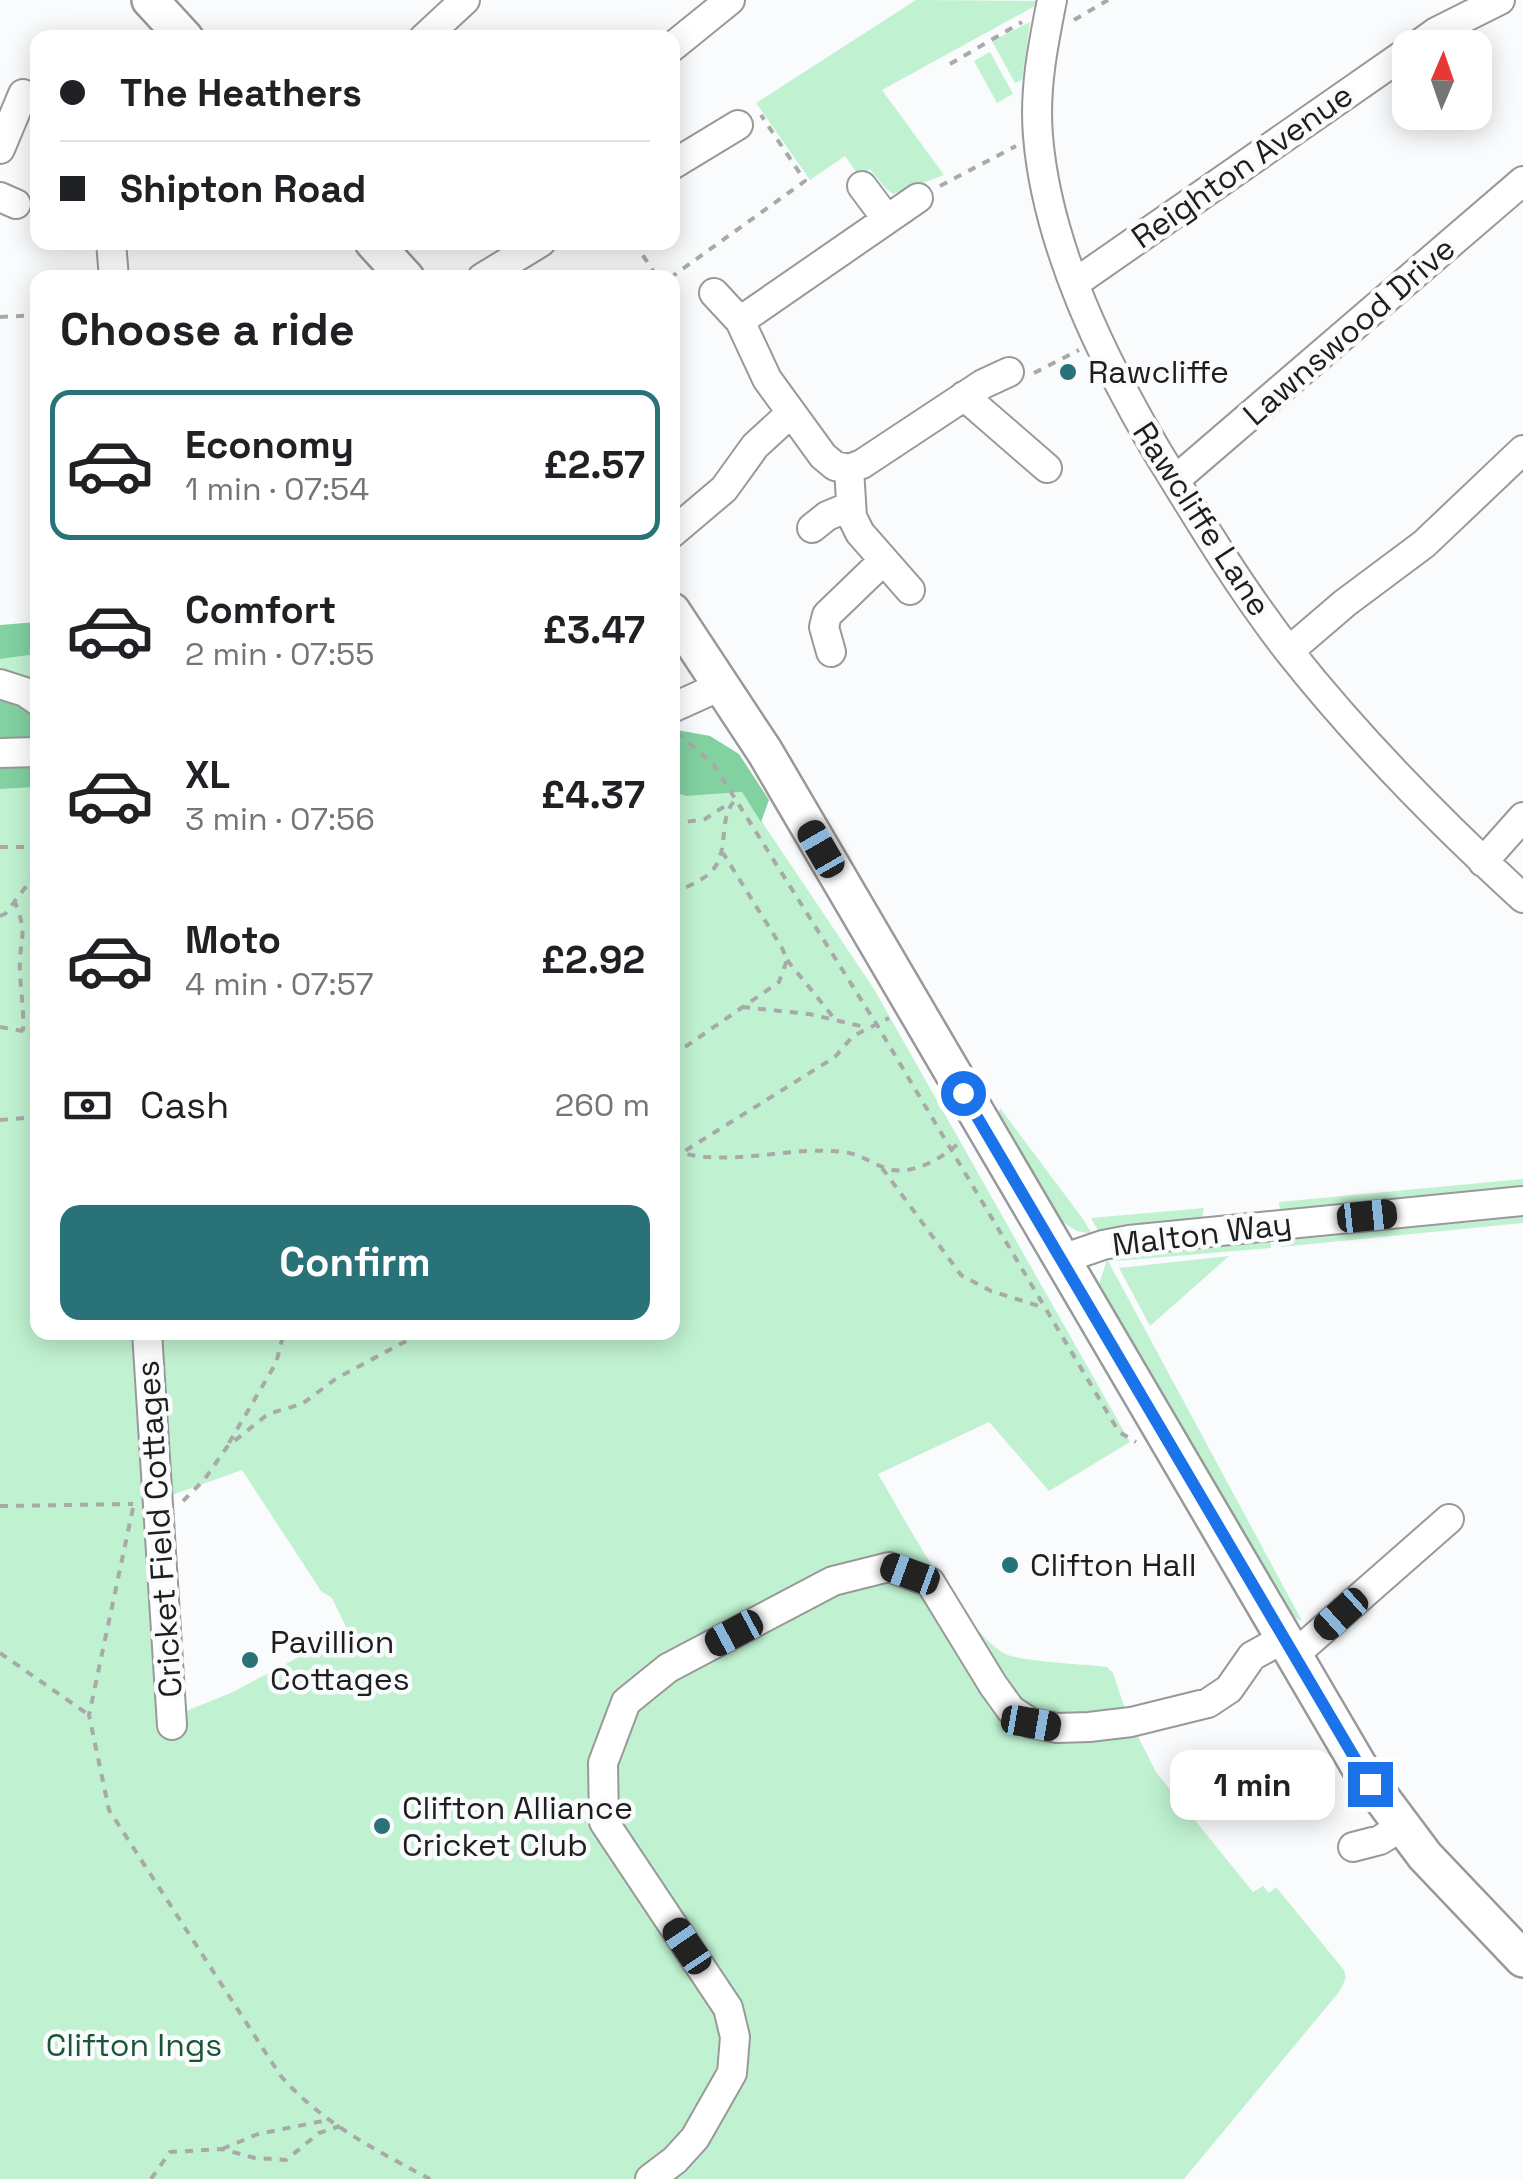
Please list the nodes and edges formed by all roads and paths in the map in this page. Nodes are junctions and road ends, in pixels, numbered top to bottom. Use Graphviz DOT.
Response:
graph roads {
  1 [pos="150,0"];
  2 [pos="465,0"];
  3 [pos="730,0"];
  4 [pos="1108,0"];
  5 [pos="1500,0"];
  6 [pos="1052,2"];
  7 [pos="177,30"];
  8 [pos="433,30"];
  9 [pos="1440,30"];
  10 [pos="1044,38"];
  11 [pos="680,41"];
  12 [pos="1392,63"];
  13 [pos="950,64"];
  14 [pos="24,94"];
  15 [pos="738,126"];
  16 [pos="1038,135"];
  17 [pos="0,149"];
  18 [pos="680,159"];
  19 [pos="1523,181"];
  20 [pos="862,186"];
  21 [pos="918,198"];
  22 [pos="886,218"];
  23 [pos="381,250"];
  24 [pos="528,250"];
  25 [pos="399,270"];
  26 [pos="495,270"];
  27 [pos="680,271"];
  28 [pos="1075,284"];
  29 [pos="714,292"];
  30 [pos="30,315"];
  31 [pos="0,317"];
  32 [pos="740,321"];
  33 [pos="1098,342"];
  34 [pos="1009,372"];
  35 [pos="964,396"];
  36 [pos="791,413"];
  37 [pos="1523,450"];
  38 [pos="1030,462"];
  39 [pos="849,469"];
  40 [pos="1175,480"];
  41 [pos="851,506"];
  42 [pos="680,526"];
  43 [pos="812,528"];
  44 [pos="883,560"];
  45 [pos="910,590"];
  46 [pos="680,623"];
  47 [pos="1288,650"];
  48 [pos="831,652"];
  49 [pos="0,684"];
  50 [pos="723,685"];
  51 [pos="30,695"];
  52 [pos="680,716"];
  53 [pos="680,726"];
  54 [pos="30,752"];
  55 [pos="0,753"];
  56 [pos="735,800"];
  57 [pos="1523,817"];
  58 [pos="680,823"];
  59 [pos="0,847"];
  60 [pos="30,847"];
  61 [pos="723,853"];
  62 [pos="1484,862"];
  63 [pos="30,881"];
  64 [pos="680,890"];
  65 [pos="1523,898"];
  66 [pos="14,900"];
  67 [pos="0,916"];
  68 [pos="787,960"];
  69 [pos="912,1005"];
  70 [pos="742,1007"];
  71 [pos="834,1018"];
  72 [pos="878,1025"];
  73 [pos="0,1027"];
  74 [pos="866,1028"];
  75 [pos="23,1031"];
  76 [pos="30,1035"];
  77 [pos="680,1050"];
  78 [pos="30,1118"];
  79 [pos="0,1120"];
  80 [pos="980,1122"];
  81 [pos="952,1150"];
  82 [pos="680,1153"];
  83 [pos="684,1154"];
  84 [pos="680,1156"];
  85 [pos="882,1168"];
  86 [pos="1523,1200"];
  87 [pos="1062,1259"];
  88 [pos="1045,1308"];
  89 [pos="147,1340"];
  90 [pos="282,1340"];
  91 [pos="409,1340"];
  92 [pos="227,1447"];
  93 [pos="1174,1453"];
  94 [pos="0,1506"];
  95 [pos="145,1507"];
  96 [pos="1449,1519"];
  97 [pos="1288,1648"];
  98 [pos="0,1652"];
  99 [pos="89,1716"];
  100 [pos="172,1725"];
  101 [pos="1402,1826"];
  102 [pos="1353,1847"];
  103 [pos="1523,1959"];
  104 [pos="330,2120"];
  105 [pos="340,2126"];
  106 [pos="222,2149"];
  107 [pos="151,2179"];
  108 [pos="430,2179"];
  109 [pos="650,2179"];
  1 -- 7 [label="main road"];
  2 -- 8 [label="street"];
  3 -- 11 [label="street"];
  4 -- 10 [label="path"];
  5 -- 9 [label="street, Reighton Avenue"];
  6 -- 10 [label="street, Rawcliffe Lane"];
  6 -- 13 [label="path"];
  10 -- 16 [label="street, Rawcliffe Lane"];
  12 -- 28 [label="street, Reighton Avenue"];
  14 -- 17 [label="street"];
  15 -- 18 [label="street"];
  15 -- 27 [label="path"];
  16 -- 21 [label="path"];
  16 -- 28 [label="street, Rawcliffe Lane"];
  19 -- 40 [label="street, Lawnswood Drive"];
  20 -- 22 [label="street"];
  21 -- 22 [label="street"];
  22 -- 32 [label="street"];
  23 -- 25 [label="main road"];
  24 -- 26 [label="street"];
  28 -- 33 [label="street, Rawcliffe Lane"];
  29 -- 32 [label="street"];
  30 -- 31 [label="path"];
  32 -- 36 [label="street"];
  33 -- 34 [label="path"];
  33 -- 40 [label="street, Rawcliffe Lane"];
  34 -- 35 [label="street"];
  35 -- 38 [label="street"];
  35 -- 39 [label="street"];
  36 -- 39 [label="street"];
  36 -- 42 [label="street"];
  37 -- 47 [label="street"];
  39 -- 41 [label="street"];
  40 -- 47 [label="street, Rawcliffe Lane"];
  41 -- 43 [label="street"];
  41 -- 44 [label="street"];
  44 -- 45 [label="street"];
  44 -- 48 [label="street"];
  46 -- 50 [label="main road"];
  47 -- 62 [label="street, Rawcliffe Lane"];
  49 -- 51 [label="street"];
  50 -- 52 [label="street"];
  50 -- 69 [label="main road"];
  53 -- 56 [label="path"];
  54 -- 55 [label="street"];
  56 -- 58 [label="path"];
  56 -- 61 [label="path"];
  56 -- 72 [label="path"];
  57 -- 62 [label="street"];
  59 -- 60 [label="path"];
  61 -- 64 [label="path"];
  61 -- 68 [label="path"];
  62 -- 65 [label="street, Rawcliffe Lane"];
  63 -- 66 [label="path"];
  66 -- 67 [label="path"];
  66 -- 75 [label="path"];
  68 -- 70 [label="path"];
  68 -- 71 [label="path"];
  69 -- 72 [label="path"];
  69 -- 80 [label="main road"];
  70 -- 71 [label="path"];
  70 -- 77 [label="path"];
  71 -- 74 [label="path"];
  72 -- 74 [label="path"];
  72 -- 81 [label="path"];
  73 -- 75 [label="path"];
  74 -- 83 [label="path"];
  75 -- 76 [label="path"];
  78 -- 79 [label="path"];
  80 -- 81 [label="path"];
  80 -- 87 [label="main road"];
  81 -- 85 [label="path"];
  81 -- 88 [label="path"];
  82 -- 83 [label="path"];
  83 -- 84 [label="path"];
  83 -- 85 [label="path"];
  85 -- 88 [label="path"];
  86 -- 87 [label="street, Malton Way"];
  87 -- 93 [label="main road"];
  88 -- 93 [label="path"];
  89 -- 95 [label="street, Cricket Field Cottages"];
  90 -- 92 [label="path"];
  91 -- 92 [label="path"];
  92 -- 95 [label="path"];
  93 -- 97 [label="main road"];
  94 -- 95 [label="path"];
  95 -- 99 [label="path"];
  95 -- 100 [label="street, Cricket Field Cottages"];
  96 -- 97 [label="street"];
  97 -- 101 [label="main road"];
  97 -- 109 [label="street"];
  98 -- 99 [label="path"];
  99 -- 104 [label="path"];
  101 -- 102 [label="street"];
  101 -- 103 [label="main road"];
  104 -- 105 [label="path"];
  104 -- 106 [label="path"];
  105 -- 106 [label="path"];
  105 -- 108 [label="path"];
  106 -- 107 [label="path"];
}
